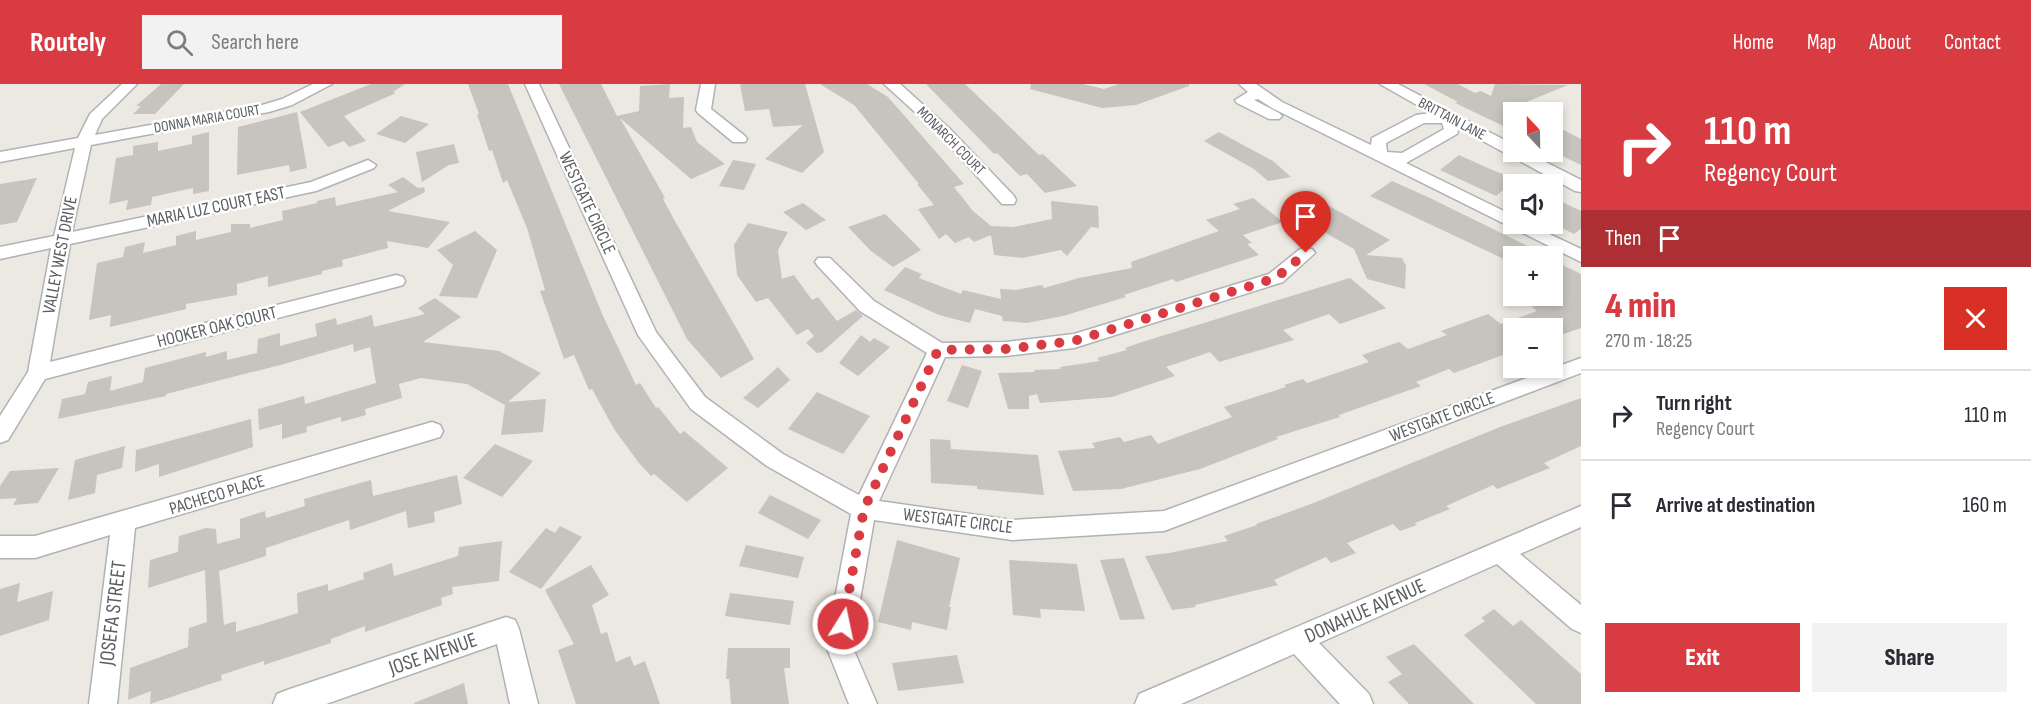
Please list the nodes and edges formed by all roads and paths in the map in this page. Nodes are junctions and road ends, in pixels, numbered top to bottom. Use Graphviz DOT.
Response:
graph roads {
  1 [pos="130,84"];
  2 [pos="326,84"];
  3 [pos="532,84"];
  4 [pos="708,84"];
  5 [pos="891,84"];
  6 [pos="1387,84"];
  7 [pos="1253,88"];
  8 [pos="1449,118"];
  9 [pos="740,140"];
  10 [pos="84,142"];
  11 [pos="0,157"];
  12 [pos="1380,157"];
  13 [pos="368,165"];
  14 [pos="1581,187"];
  15 [pos="1008,200"];
  16 [pos="1503,218"];
  17 [pos="1536,234"];
  18 [pos="62,239"];
  19 [pos="0,253"];
  20 [pos="1306,253"];
  21 [pos="1581,256"];
  22 [pos="824,262"];
  23 [pos="396,281"];
  24 [pos="938,350"];
  25 [pos="1581,365"];
  26 [pos="38,373"];
  27 [pos="432,430"];
  28 [pos="0,434"];
  29 [pos="864,509"];
  30 [pos="1581,516"];
  31 [pos="124,522"];
  32 [pos="0,547"];
  33 [pos="1500,551"];
  34 [pos="1581,621"];
  35 [pos="1299,640"];
  36 [pos="102,704"];
  37 [pos="287,704"];
  38 [pos="524,704"];
  39 [pos="863,704"];
  40 [pos="1149,704"];
  41 [pos="1359,704"];
  1 -- 10 [label="street, VALLEY WEST DRIVE"];
  2 -- 10 [label="street, DONNA MARIA COURT"];
  3 -- 29 [label="street, WESTGATE CIRCLE"];
  4 -- 9 [label="street"];
  5 -- 15 [label="street, MONARCH COURT"];
  6 -- 8 [label="street, BRITTAIN LANE"];
  7 -- 12 [label="street"];
  8 -- 12 [label="street"];
  8 -- 12 [label="street"];
  8 -- 14 [label="street, BRITTAIN LANE"];
  10 -- 11 [label="street, DONNA MARIA COURT"];
  10 -- 18 [label="street, VALLEY WEST DRIVE"];
  12 -- 16 [label="street"];
  13 -- 18 [label="street, MARIA LUZ COURT EAST"];
  17 -- 21 [label="street"];
  18 -- 19 [label="street, MARIA LUZ COURT EAST"];
  18 -- 26 [label="street, VALLEY WEST DRIVE"];
  20 -- 24 [label="street"];
  22 -- 24 [label="street"];
  23 -- 26 [label="street, HOOKER OAK COURT"];
  24 -- 29 [label="street"];
  25 -- 29 [label="street, WESTGATE CIRCLE"];
  26 -- 28 [label="street, VALLEY WEST DRIVE"];
  27 -- 31 [label="street, PACHECO PLACE"];
  29 -- 39 [label="street"];
  30 -- 33 [label="street, DONAHUE AVENUE"];
  31 -- 32 [label="street, PACHECO PLACE"];
  31 -- 36 [label="street, JOSEFA STREET"];
  33 -- 34 [label="street"];
  33 -- 35 [label="street, DONAHUE AVENUE"];
  35 -- 40 [label="street, DONAHUE AVENUE"];
  35 -- 41 [label="street"];
  37 -- 38 [label="street, JOSE AVENUE"];
}
